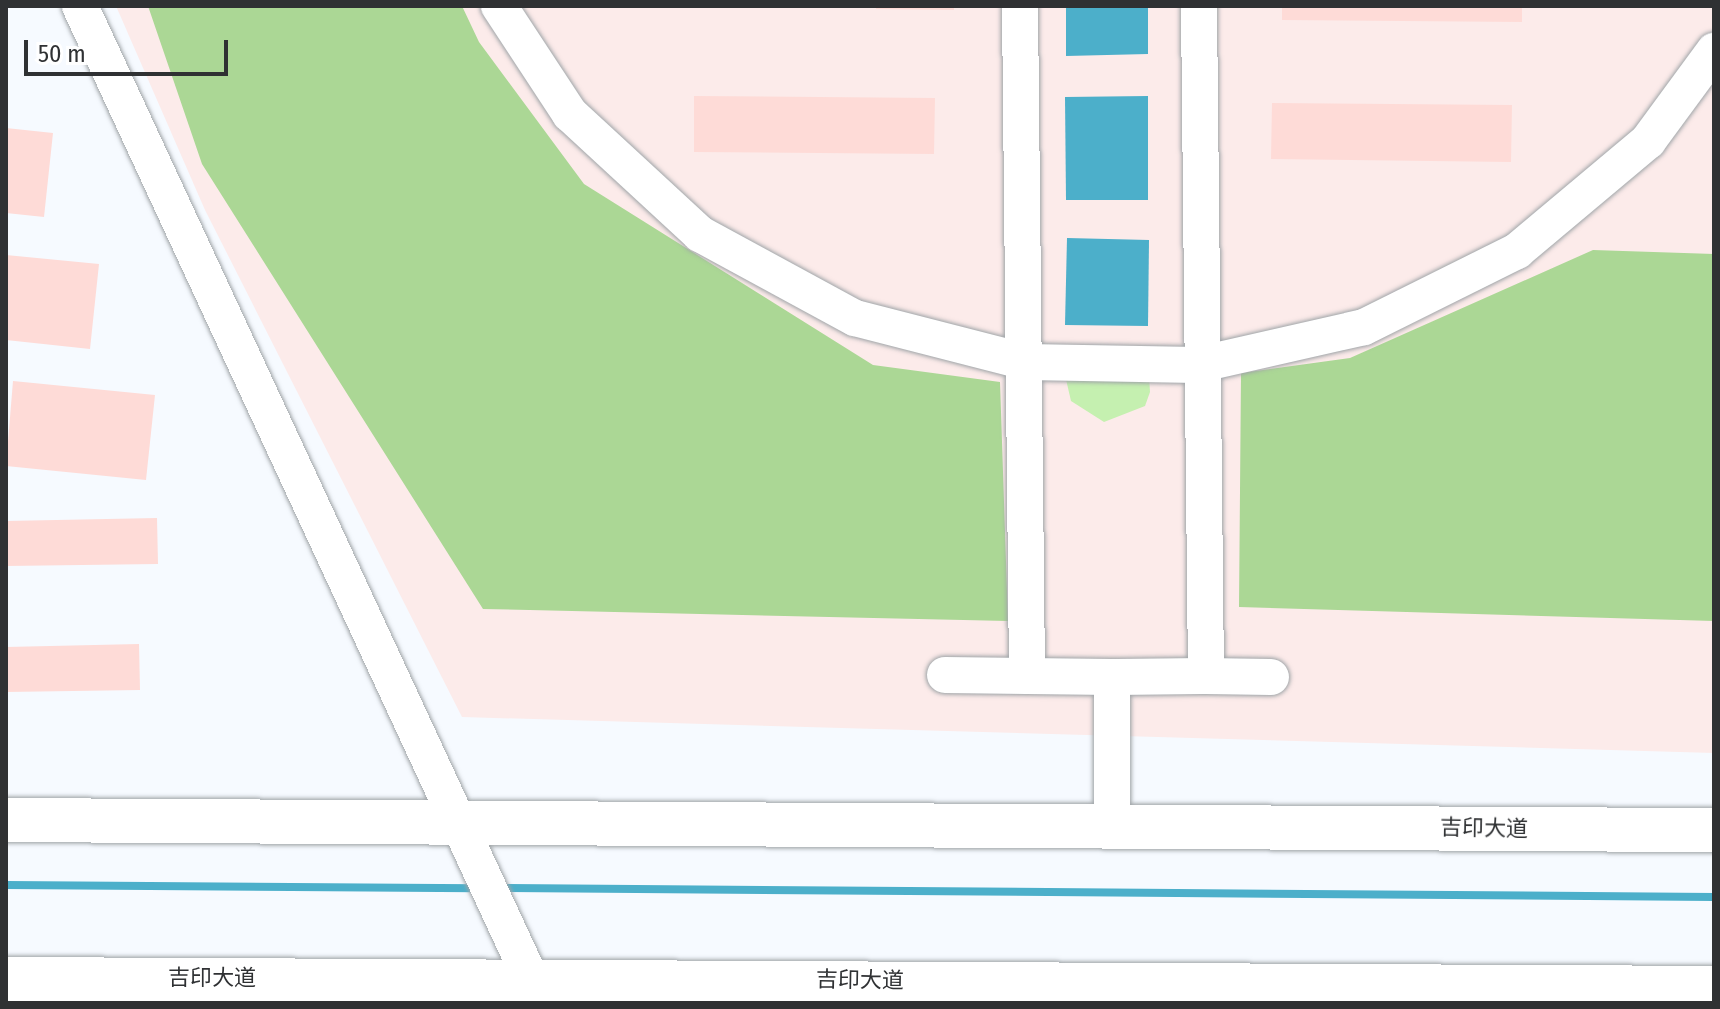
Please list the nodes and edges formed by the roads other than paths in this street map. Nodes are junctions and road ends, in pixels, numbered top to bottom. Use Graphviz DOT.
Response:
graph roads {
  1 [pos="80,6"];
  2 [pos="499,6"];
  3 [pos="1020,6"];
  4 [pos="1199,6"];
  5 [pos="1714,51"];
  6 [pos="1026,362"];
  7 [pos="1205,363"];
  8 [pos="945,675"];
  9 [pos="1027,676"];
  10 [pos="1206,676"];
  11 [pos="1112,677"];
  12 [pos="1271,677"];
  13 [pos="460,819"];
  14 [pos="6,820"];
  15 [pos="1112,824"];
  16 [pos="1714,830"];
  17 [pos="530,977"];
  18 [pos="6,979"];
  19 [pos="1714,988"];
  1 -- 13 [label="street"];
  2 -- 6 [label="street"];
  3 -- 6 [label="street"];
  4 -- 7 [label="street"];
  5 -- 7 [label="street"];
  6 -- 7 [label="street"];
  6 -- 9 [label="street"];
  7 -- 10 [label="street"];
  8 -- 9 [label="street"];
  9 -- 11 [label="street"];
  10 -- 11 [label="street"];
  10 -- 12 [label="street"];
  11 -- 15 [label="street"];
  13 -- 14 [label="main road, 吉印大道"];
  13 -- 15 [label="main road, 吉印大道"];
  13 -- 17 [label="street"];
  15 -- 16 [label="main road, 吉印大道"];
  17 -- 18 [label="main road, 吉印大道"];
  17 -- 19 [label="main road, 吉印大道"];
}
